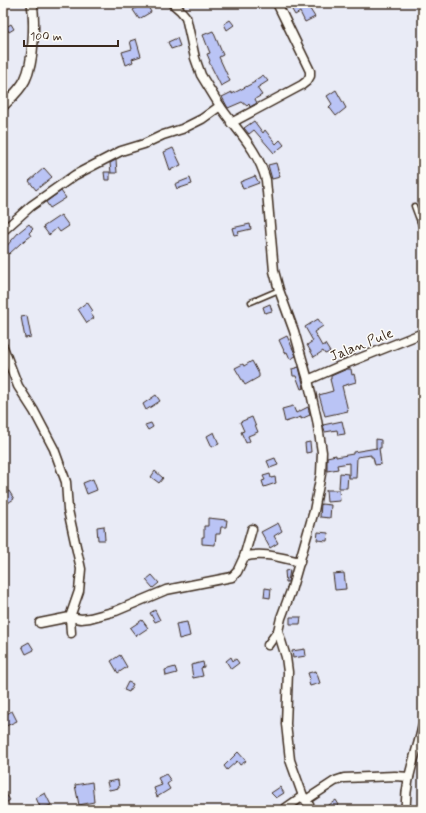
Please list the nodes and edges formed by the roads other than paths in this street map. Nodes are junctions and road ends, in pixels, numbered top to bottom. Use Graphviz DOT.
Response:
graph roads {
  1 [pos="32,3"];
  2 [pos="172,3"];
  3 [pos="277,3"];
  4 [pos="3,106"];
  5 [pos="220,106"];
  6 [pos="231,123"];
  7 [pos="414,206"];
  8 [pos="423,230"];
  9 [pos="3,231"];
  10 [pos="279,290"];
  11 [pos="251,302"];
  12 [pos="423,333"];
  13 [pos="3,347"];
  14 [pos="308,380"];
  15 [pos="252,528"];
  16 [pos="244,557"];
  17 [pos="300,562"];
  18 [pos="70,617"];
  19 [pos="40,623"];
  20 [pos="278,631"];
  21 [pos="71,633"];
  22 [pos="268,645"];
  23 [pos="423,725"];
  24 [pos="409,777"];
  25 [pos="304,798"];
  26 [pos="283,810"];
  27 [pos="312,810"];
  28 [pos="406,810"];
  1 -- 4 [label="street"];
  2 -- 5 [label="street"];
  3 -- 6 [label="street"];
  5 -- 6 [label="street"];
  5 -- 9 [label="street"];
  6 -- 10 [label="street"];
  7 -- 8 [label="lane"];
  10 -- 11 [label="lane"];
  10 -- 14 [label="street"];
  12 -- 14 [label="street, Jalan Pule"];
  13 -- 18 [label="street"];
  14 -- 17 [label="street"];
  15 -- 16 [label="street"];
  16 -- 17 [label="street"];
  16 -- 18 [label="street"];
  17 -- 20 [label="street"];
  18 -- 19 [label="street"];
  18 -- 21 [label="street"];
  20 -- 22 [label="street"];
  20 -- 25 [label="street"];
  23 -- 24 [label="street"];
  24 -- 25 [label="street"];
  24 -- 28 [label="street"];
  25 -- 26 [label="street"];
  25 -- 27 [label="street"];
}
